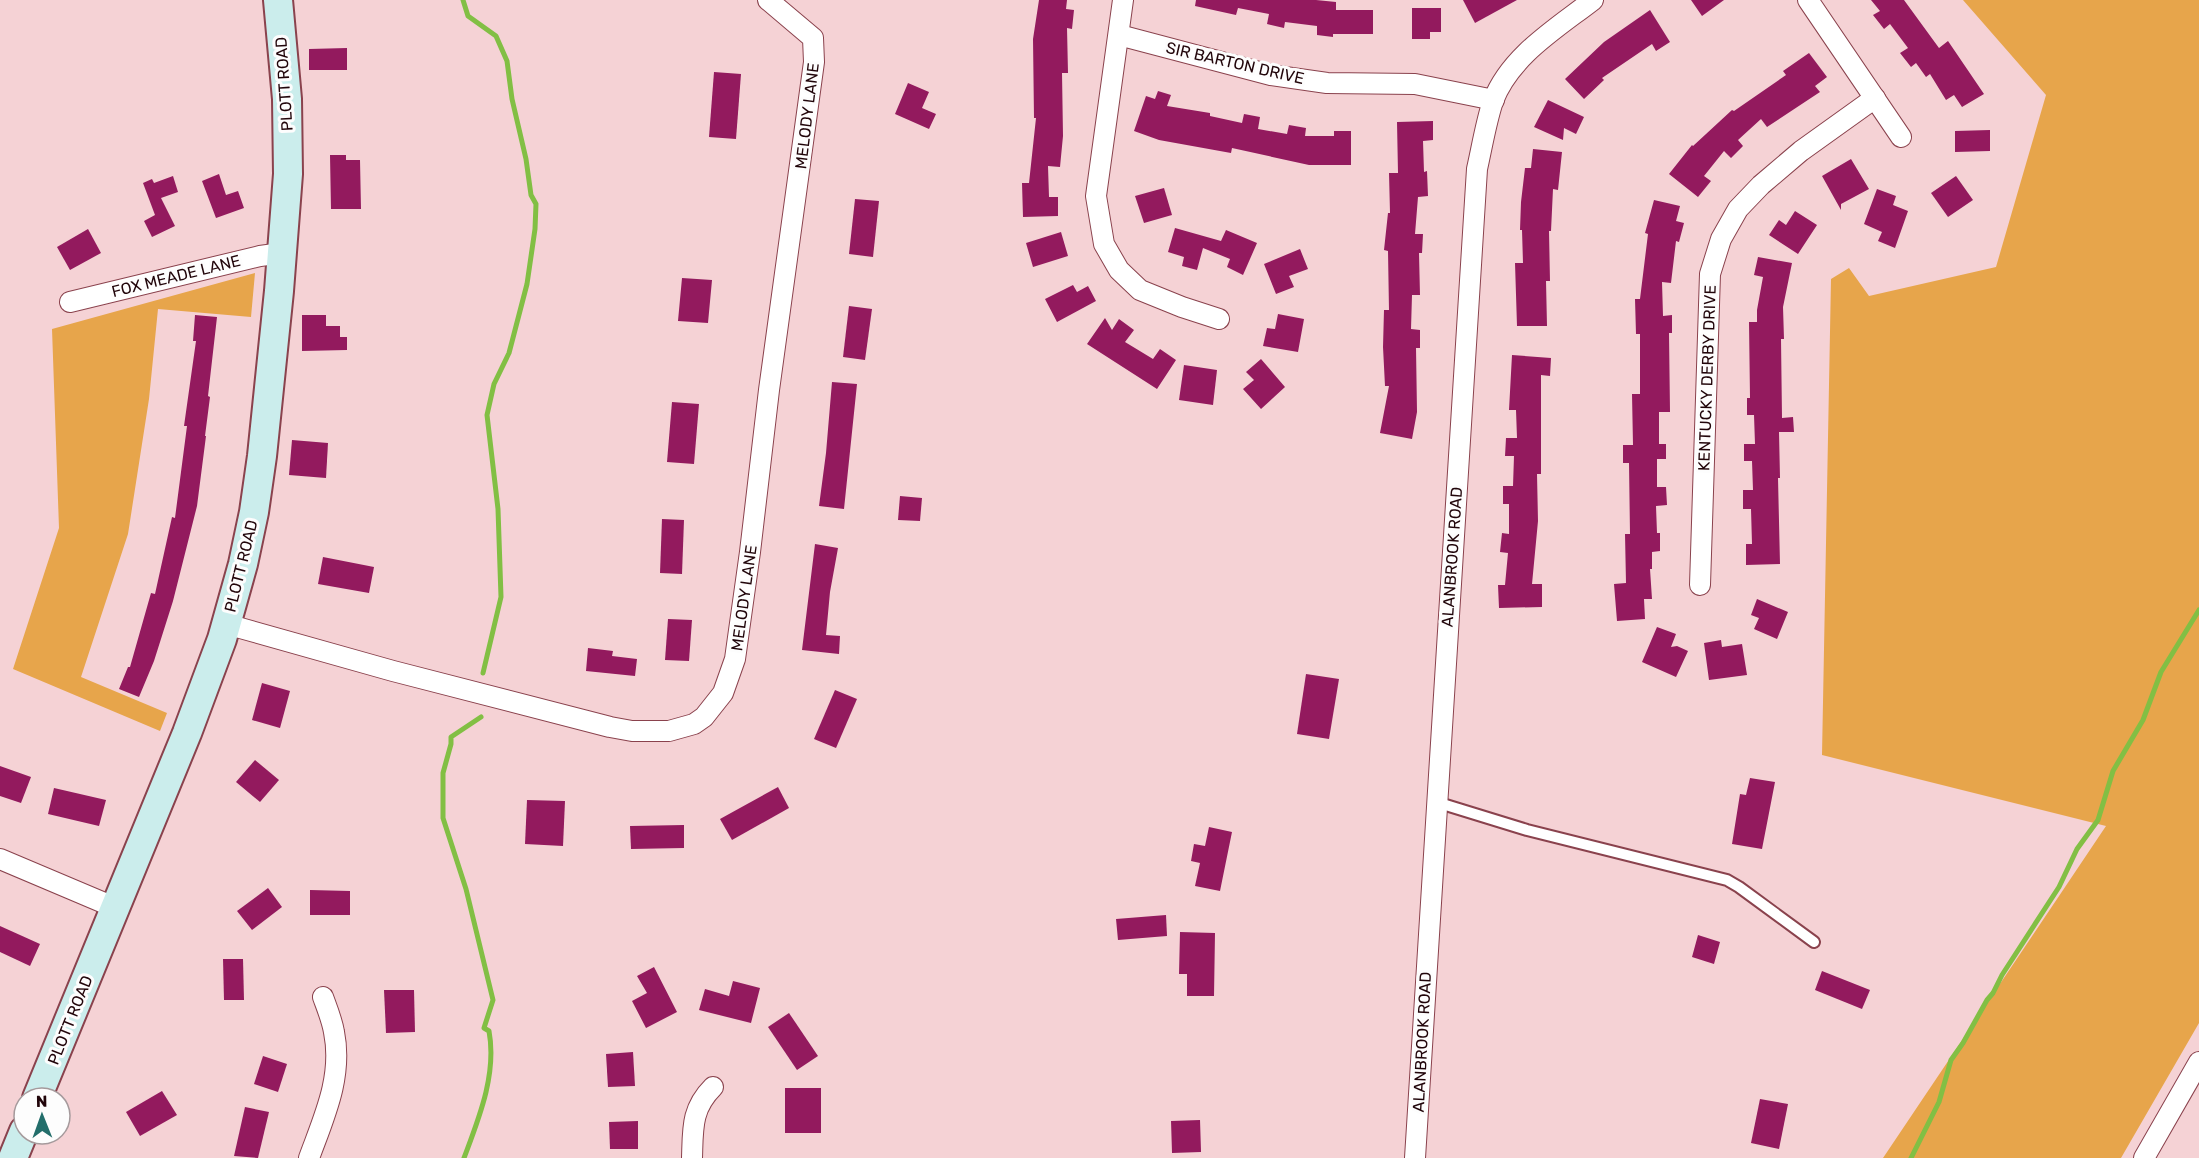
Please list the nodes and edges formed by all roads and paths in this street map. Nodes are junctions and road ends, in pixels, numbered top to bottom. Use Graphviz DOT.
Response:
graph roads {
  1 [pos="278,0"];
  2 [pos="768,0"];
  3 [pos="1123,0"];
  4 [pos="1593,0"];
  5 [pos="1808,0"];
  6 [pos="1119,35"];
  7 [pos="1875,98"];
  8 [pos="1494,100"];
  9 [pos="1901,137"];
  10 [pos="282,253"];
  11 [pos="70,302"];
  12 [pos="1219,319"];
  13 [pos="1700,585"];
  14 [pos="226,624"];
  15 [pos="1436,802"];
  16 [pos="0,859"];
  17 [pos="116,908"];
  18 [pos="1814,942"];
  19 [pos="323,997"];
  20 [pos="2199,1062"];
  21 [pos="43,1086"];
  22 [pos="713,1087"];
  23 [pos="309,1158"];
  24 [pos="692,1158"];
  25 [pos="1415,1158"];
  26 [pos="2144,1158"];
  1 -- 10 [label="street, PLOTT ROAD"];
  2 -- 14 [label="street, MELODY LANE"];
  3 -- 6 [label="street"];
  4 -- 8 [label="street, ALANBROOK ROAD"];
  5 -- 7 [label="street"];
  6 -- 8 [label="street, SIR BARTON DRIVE"];
  6 -- 12 [label="street"];
  7 -- 9 [label="street"];
  7 -- 13 [label="street, KENTUCKY DERBY DRIVE"];
  8 -- 15 [label="street, ALANBROOK ROAD"];
  10 -- 11 [label="street, FOX MEADE LANE"];
  10 -- 14 [label="street, PLOTT ROAD"];
  14 -- 17 [label="street, PLOTT ROAD"];
  15 -- 18 [label="lane"];
  15 -- 25 [label="street, ALANBROOK ROAD"];
  16 -- 17 [label="street"];
  17 -- 21 [label="street, PLOTT ROAD"];
  19 -- 23 [label="street"];
  20 -- 26 [label="street"];
  22 -- 24 [label="street"];
}
